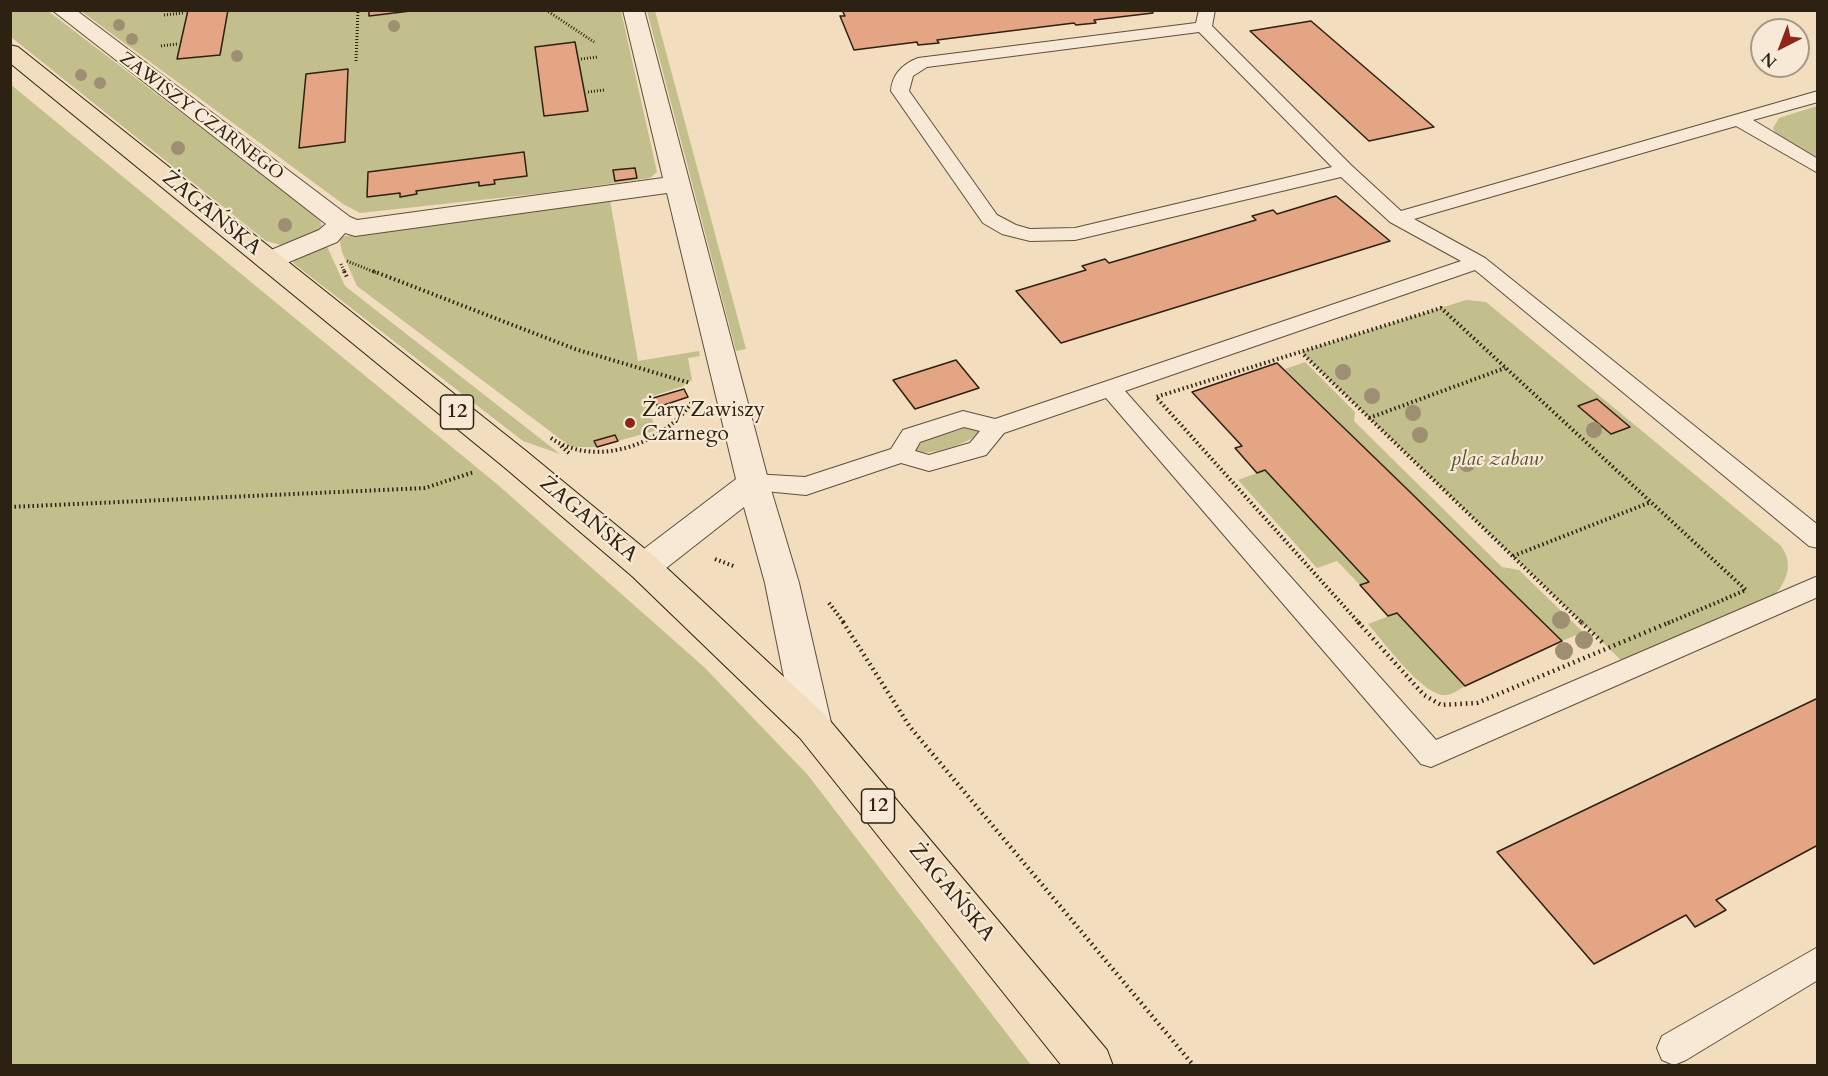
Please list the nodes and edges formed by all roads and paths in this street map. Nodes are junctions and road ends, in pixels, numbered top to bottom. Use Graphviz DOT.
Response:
graph roads {
  1 [pos="62,10"];
  2 [pos="358,10"];
  3 [pos="546,10"];
  4 [pos="633,10"];
  5 [pos="183,13"];
  6 [pos="164,15"];
  7 [pos="1205,19"];
  8 [pos="594,42"];
  9 [pos="177,44"];
  10 [pos="157,46"];
  11 [pos="10,52"];
  12 [pos="597,57"];
  13 [pos="581,58"];
  14 [pos="356,61"];
  15 [pos="604,90"];
  16 [pos="588,92"];
  17 [pos="1818,96"];
  18 [pos="1738,119"];
  19 [pos="1818,167"];
  20 [pos="1345,170"];
  21 [pos="678,183"];
  22 [pos="1397,218"];
  23 [pos="341,223"];
  24 [pos="268,261"];
  25 [pos="1478,262"];
  26 [pos="351,286"];
  27 [pos="1301,352"];
  28 [pos="1505,368"];
  29 [pos="700,386"];
  30 [pos="1111,389"];
  31 [pos="695,396"];
  32 [pos="1370,418"];
  33 [pos="996,427"];
  34 [pos="543,432"];
  35 [pos="900,455"];
  36 [pos="515,459"];
  37 [pos="753,483"];
  38 [pos="1651,502"];
  39 [pos="10,507"];
  40 [pos="1818,539"];
  41 [pos="674,545"];
  42 [pos="1513,556"];
  43 [pos="644,567"];
  44 [pos="782,583"];
  45 [pos="1818,586"];
  46 [pos="1608,648"];
  47 [pos="813,727"];
  48 [pos="1818,962"];
  49 [pos="1674,1048"];
  50 [pos="1091,1065"];
  51 [pos="1194,1065"];
  1 -- 23 [label="street, ZAWISZY CZARNEGO"];
  2 -- 14 [label="path"];
  3 -- 8 [label="path"];
  4 -- 21 [label="street"];
  5 -- 6 [label="path"];
  7 -- 20 [label="lane"];
  7 -- 20 [label="lane"];
  9 -- 10 [label="path"];
  11 -- 24 [label="main road, ŻAGAŃSKA / 12"];
  12 -- 13 [label="path"];
  15 -- 16 [label="path"];
  17 -- 18 [label="lane"];
  18 -- 19 [label="lane"];
  18 -- 22 [label="lane"];
  20 -- 22 [label="lane"];
  21 -- 23 [label="street"];
  21 -- 37 [label="street"];
  22 -- 25 [label="lane"];
  23 -- 24 [label="street"];
  24 -- 36 [label="main road, ŻAGAŃSKA / 12"];
  25 -- 30 [label="lane"];
  25 -- 40 [label="lane"];
  26 -- 29 [label="path"];
  27 -- 28 [label="path"];
  27 -- 32 [label="path"];
  27 -- 46 [label="path"];
  28 -- 32 [label="path"];
  28 -- 38 [label="path"];
  30 -- 33 [label="lane"];
  30 -- 45 [label="lane"];
  31 -- 34 [label="path"];
  32 -- 42 [label="path"];
  33 -- 35 [label="lane"];
  33 -- 35 [label="lane"];
  35 -- 37 [label="lane"];
  36 -- 39 [label="path"];
  36 -- 43 [label="main road, ŻAGAŃSKA / 12"];
  37 -- 41 [label="street"];
  37 -- 44 [label="street"];
  38 -- 42 [label="path"];
  38 -- 46 [label="path"];
  41 -- 43 [label="street"];
  41 -- 44 [label="path"];
  42 -- 46 [label="path"];
  43 -- 47 [label="main road, ŻAGAŃSKA / 12"];
  44 -- 47 [label="street"];
  44 -- 51 [label="path"];
  47 -- 50 [label="main road, ŻAGAŃSKA / 12"];
  48 -- 49 [label="lane"];
}
